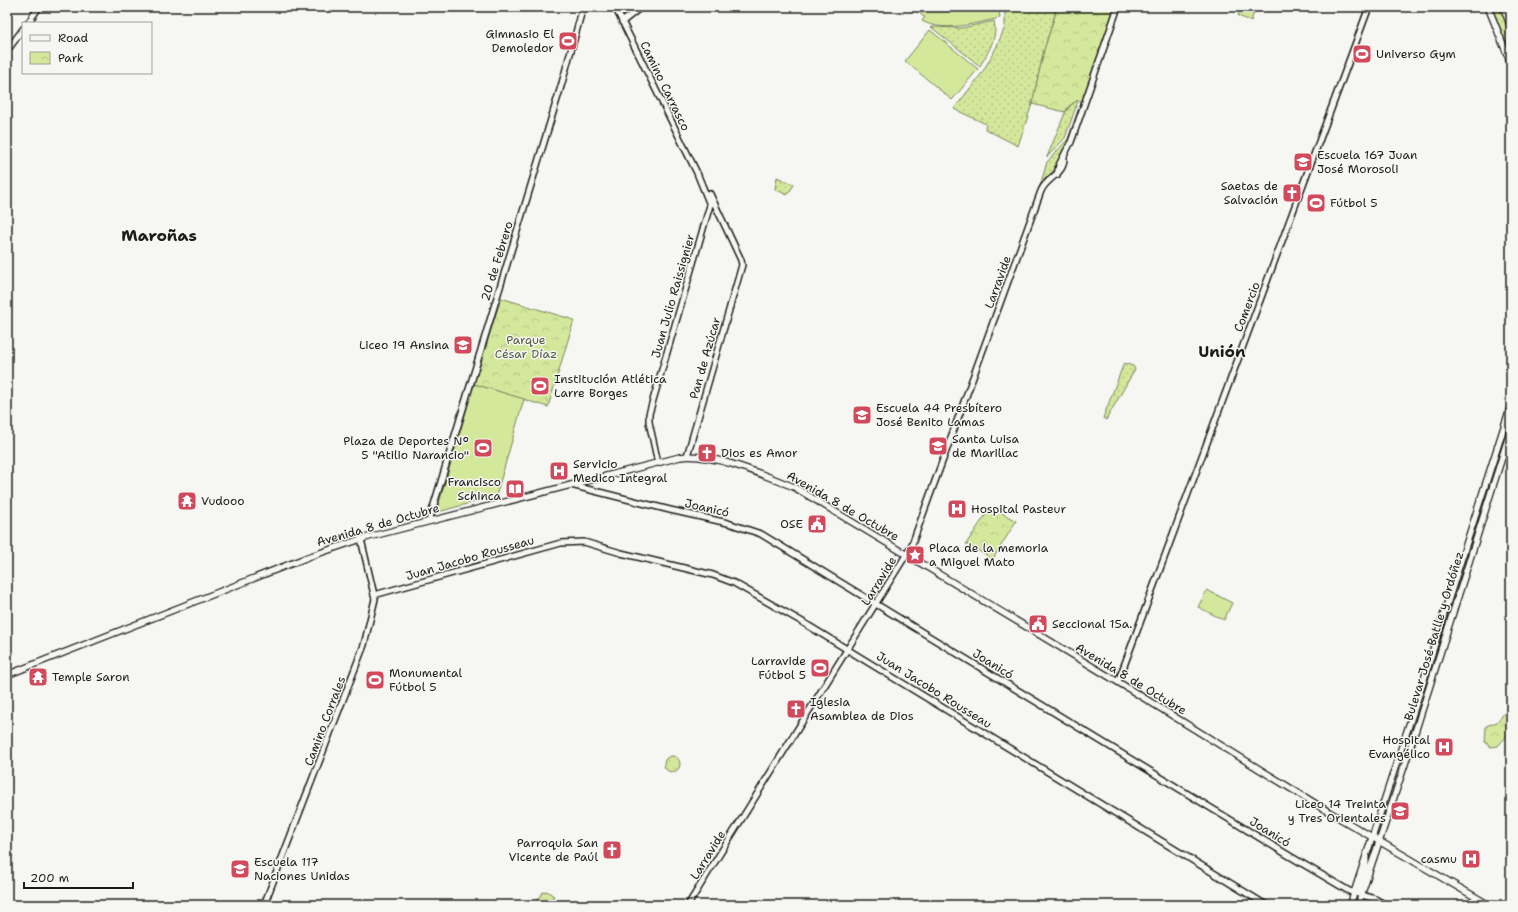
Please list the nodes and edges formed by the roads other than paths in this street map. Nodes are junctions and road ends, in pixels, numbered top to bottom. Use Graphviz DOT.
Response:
graph roads {
  1 [pos="40,7"];
  2 [pos="583,7"];
  3 [pos="615,7"];
  4 [pos="641,7"];
  5 [pos="1118,7"];
  6 [pos="1369,7"];
  7 [pos="1488,7"];
  8 [pos="1503,7"];
  9 [pos="29,22"];
  10 [pos="622,22"];
  11 [pos="1511,27"];
  12 [pos="22,30"];
  13 [pos="7,51"];
  14 [pos="1511,64"];
  15 [pos="697,173"];
  16 [pos="710,205"];
  17 [pos="742,265"];
  18 [pos="1511,405"];
  19 [pos="1511,429"];
  20 [pos="687,456"];
  21 [pos="658,463"];
  22 [pos="571,485"];
  23 [pos="429,521"];
  24 [pos="361,539"];
  25 [pos="571,542"];
  26 [pos="585,546"];
  27 [pos="906,555"];
  28 [pos="374,595"];
  29 [pos="876,605"];
  30 [pos="848,650"];
  31 [pos="7,675"];
  32 [pos="1118,682"];
  33 [pos="1410,723"];
  34 [pos="1406,761"];
  35 [pos="1372,838"];
  36 [pos="1380,842"];
  37 [pos="1366,859"];
  38 [pos="1354,893"];
  39 [pos="1362,894"];
  40 [pos="264,905"];
  41 [pos="688,905"];
  42 [pos="1266,905"];
  43 [pos="1350,905"];
  44 [pos="1358,905"];
  45 [pos="1386,905"];
  46 [pos="1489,905"];
  1 -- 9 [label="street"];
  2 -- 23 [label="street, 20 de Febrero"];
  3 -- 10 [label="street, Camino Carrasco"];
  4 -- 10 [label="street"];
  5 -- 27 [label="street, Larravide"];
  6 -- 32 [label="street, Comercio"];
  7 -- 14 [label="main road"];
  8 -- 11 [label="main road"];
  10 -- 15 [label="street, Camino Carrasco"];
  12 -- 13 [label="street"];
  15 -- 16 [label="street, Camino Carrasco"];
  15 -- 17 [label="street, Camino Carrasco"];
  16 -- 21 [label="street, Juan Julio Raissignier"];
  17 -- 20 [label="street, Pan de Azúcar"];
  18 -- 33 [label="main road, Bulevar José Batlle y Ordóñez"];
  19 -- 34 [label="main road, Bulevar José Batlle y Ordóñez"];
  20 -- 21 [label="main road, Avenida 8 de Octubre"];
  20 -- 27 [label="main road, Avenida 8 de Octubre"];
  21 -- 22 [label="main road, Avenida 8 de Octubre"];
  22 -- 23 [label="main road, Avenida 8 de Octubre"];
  22 -- 29 [label="street, Joanicó"];
  23 -- 24 [label="main road, Avenida 8 de Octubre"];
  24 -- 28 [label="street, Camino Corrales"];
  24 -- 31 [label="main road, Avenida 8 de Octubre"];
  25 -- 26 [label="street, Juan Jacobo Rousseau"];
  25 -- 28 [label="street, Juan Jacobo Rousseau"];
  25 -- 30 [label="street, Juan Jacobo Rousseau"];
  27 -- 29 [label="street, Larravide"];
  27 -- 32 [label="main road, Avenida 8 de Octubre"];
  28 -- 40 [label="street, Camino Corrales"];
  29 -- 30 [label="street, Larravide"];
  29 -- 38 [label="street, Joanicó"];
  30 -- 41 [label="street, Larravide"];
  30 -- 42 [label="street, Juan Jacobo Rousseau"];
  32 -- 35 [label="main road, Avenida 8 de Octubre"];
  33 -- 34 [label="main road"];
  33 -- 35 [label="main road, Bulevar José Batlle y Ordóñez"];
  34 -- 36 [label="main road, Bulevar José Batlle y Ordóñez"];
  35 -- 36 [label="main road, Avenida 8 de Octubre"];
  35 -- 37 [label="main road, Bulevar José Batlle y Ordóñez"];
  36 -- 39 [label="main road, Bulevar José Batlle y Ordóñez"];
  36 -- 46 [label="main road, Avenida 8 de Octubre"];
  37 -- 38 [label="main road, Bulevar José Batlle y Ordóñez"];
  37 -- 39 [label="street, Bulevar José Batlle y Ordóñez"];
  38 -- 39 [label="street, Joanicó"];
  38 -- 43 [label="main road, Bulevar José Batlle y Ordóñez"];
  39 -- 44 [label="main road, Bulevar José Batlle y Ordóñez"];
  39 -- 45 [label="street, Joanicó"];
}
